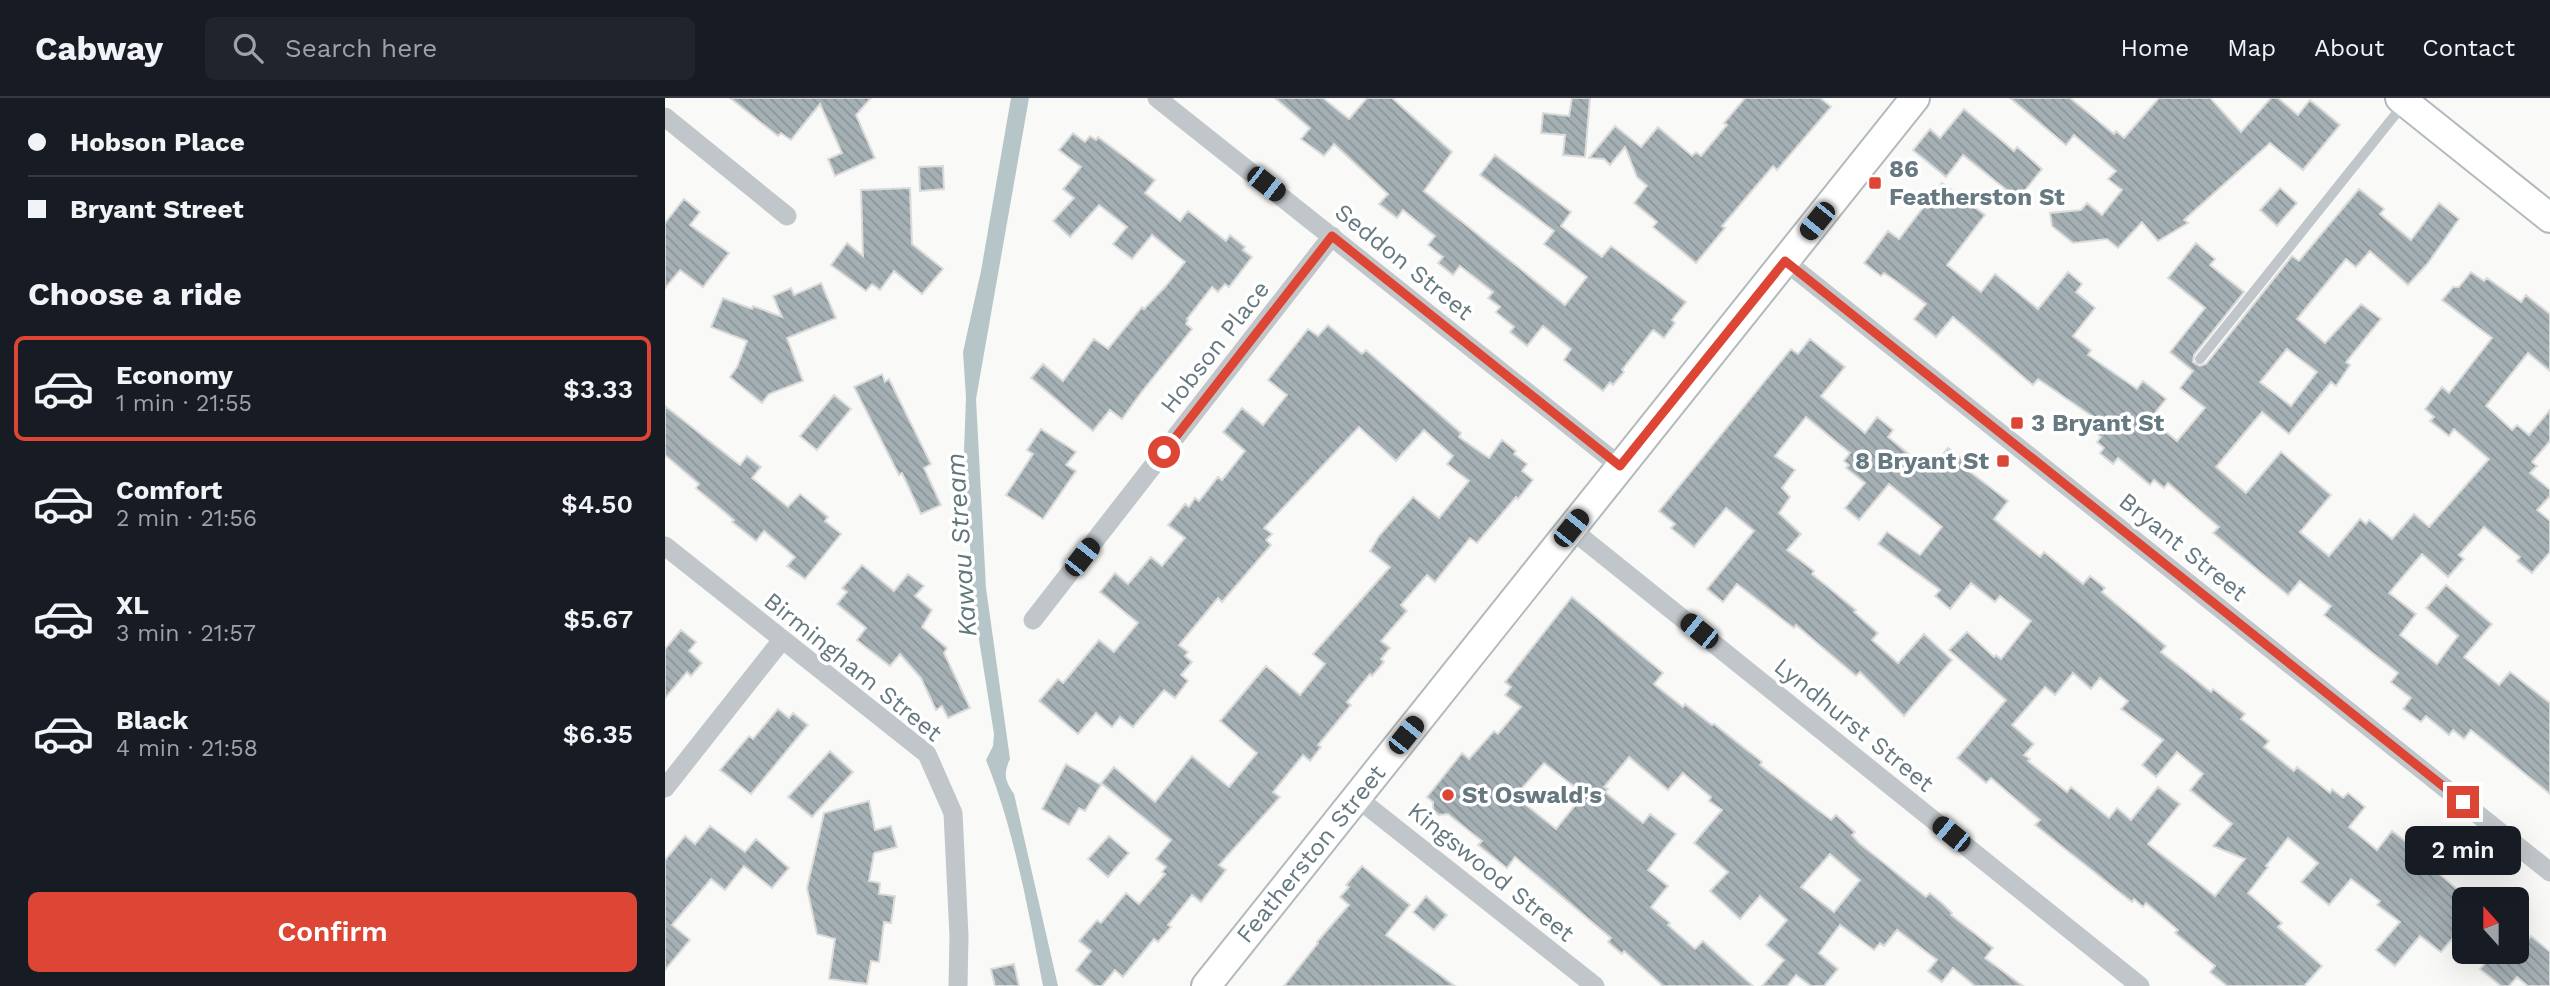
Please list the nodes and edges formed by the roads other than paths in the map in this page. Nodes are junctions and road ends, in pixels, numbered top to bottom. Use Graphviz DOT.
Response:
graph roads {
  1 [pos="1157,98"];
  2 [pos="1915,98"];
  3 [pos="2403,100"];
  4 [pos="665,117"];
  5 [pos="787,216"];
  6 [pos="2550,218"];
  7 [pos="1332,236"];
  8 [pos="1785,261"];
  9 [pos="2200,359"];
  10 [pos="1620,466"];
  11 [pos="1571,528"];
  12 [pos="665,546"];
  13 [pos="1033,620"];
  14 [pos="782,640"];
  15 [pos="665,788"];
  16 [pos="1356,797"];
  17 [pos="2550,872"];
  18 [pos="958,986"];
  19 [pos="1206,986"];
  20 [pos="1595,986"];
  21 [pos="2140,986"];
  1 -- 7 [label="street, Seddon Street"];
  2 -- 8 [label="main road, Featherston Street"];
  3 -- 6 [label="main road"];
  3 -- 9 [label="lane"];
  4 -- 5 [label="street"];
  7 -- 10 [label="street, Seddon Street"];
  7 -- 13 [label="street, Hobson Place"];
  8 -- 10 [label="main road, Featherston Street"];
  8 -- 17 [label="street, Bryant Street"];
  10 -- 11 [label="main road, Featherston Street"];
  11 -- 16 [label="main road, Featherston Street"];
  11 -- 21 [label="street, Lyndhurst Street"];
  12 -- 14 [label="street, Birmingham Street"];
  14 -- 15 [label="street"];
  14 -- 18 [label="street, Birmingham Street"];
  16 -- 19 [label="main road, Featherston Street"];
  16 -- 20 [label="street, Kingswood Street"];
}
